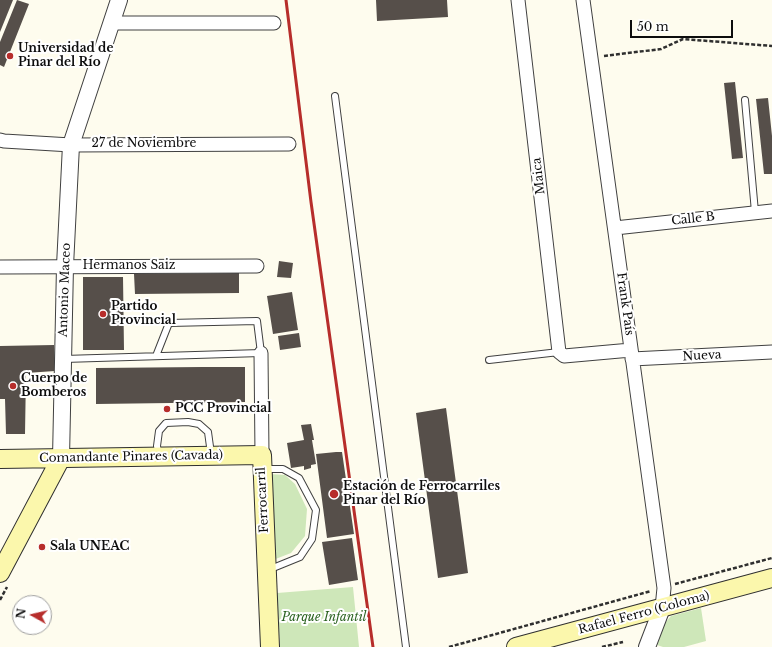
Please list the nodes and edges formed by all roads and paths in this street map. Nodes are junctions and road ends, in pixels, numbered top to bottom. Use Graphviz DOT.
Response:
graph roads {
  1 [pos="119,0"];
  2 [pos="518,0"];
  3 [pos="583,0"];
  4 [pos="111,23"];
  5 [pos="274,23"];
  6 [pos="772,46"];
  7 [pos="591,58"];
  8 [pos="335,96"];
  9 [pos="745,100"];
  10 [pos="0,140"];
  11 [pos="71,144"];
  12 [pos="289,144"];
  13 [pos="772,211"];
  14 [pos="755,212"];
  15 [pos="615,228"];
  16 [pos="65,266"];
  17 [pos="257,266"];
  18 [pos="0,267"];
  19 [pos="559,352"];
  20 [pos="772,352"];
  21 [pos="261,353"];
  22 [pos="632,355"];
  23 [pos="156,356"];
  24 [pos="63,360"];
  25 [pos="489,360"];
  26 [pos="211,455"];
  27 [pos="159,456"];
  28 [pos="61,458"];
  29 [pos="0,459"];
  30 [pos="261,462"];
  31 [pos="772,558"];
  32 [pos="267,570"];
  33 [pos="0,572"];
  34 [pos="772,578"];
  35 [pos="664,588"];
  36 [pos="662,608"];
  37 [pos="623,642"];
  38 [pos="270,647"];
  39 [pos="406,647"];
  40 [pos="450,647"];
  41 [pos="516,647"];
  42 [pos="602,647"];
  43 [pos="647,647"];
  1 -- 4 [label="street, Antonio Maceo"];
  2 -- 19 [label="street, Maica"];
  3 -- 7 [label="street, Frank País"];
  4 -- 5 [label="street"];
  4 -- 11 [label="street, Antonio Maceo"];
  6 -- 7 [label="path"];
  7 -- 15 [label="street, Frank País"];
  8 -- 39 [label="lane"];
  9 -- 14 [label="lane"];
  10 -- 11 [label="street, 27 de Noviembre"];
  11 -- 12 [label="street, 27 de Noviembre"];
  11 -- 16 [label="street, Antonio Maceo"];
  13 -- 14 [label="street, Calle B"];
  14 -- 15 [label="street, Calle B"];
  15 -- 22 [label="street, Frank País"];
  16 -- 17 [label="street, Hermanos Saiz"];
  16 -- 18 [label="street, Hermanos Saiz"];
  16 -- 24 [label="street, Antonio Maceo"];
  19 -- 22 [label="street, Nueva"];
  19 -- 25 [label="lane"];
  20 -- 22 [label="street, Nueva"];
  21 -- 23 [label="lane"];
  21 -- 23 [label="lane"];
  21 -- 30 [label="street, Ferrocarril"];
  22 -- 35 [label="street, Frank País"];
  23 -- 24 [label="lane"];
  24 -- 28 [label="street, Antonio Maceo"];
  26 -- 27 [label="main road, Comandante Pinares (Cavada)"];
  26 -- 27 [label="lane"];
  26 -- 30 [label="main road, Comandante Pinares (Cavada)"];
  27 -- 28 [label="main road, Comandante Pinares (Cavada)"];
  28 -- 29 [label="main road, Comandante Pinares (Cavada)"];
  28 -- 33 [label="main road, Antonio Maceo"];
  30 -- 32 [label="main road, Ferrocarril"];
  30 -- 32 [label="lane"];
  31 -- 35 [label="path"];
  32 -- 38 [label="main road, Ferrocarril"];
  34 -- 36 [label="main road, Rafael Ferro (Coloma)"];
  35 -- 36 [label="street, Frank País"];
  35 -- 40 [label="path"];
  36 -- 41 [label="main road, Rafael Ferro (Coloma)"];
  36 -- 43 [label="street"];
  37 -- 42 [label="path"];
}
